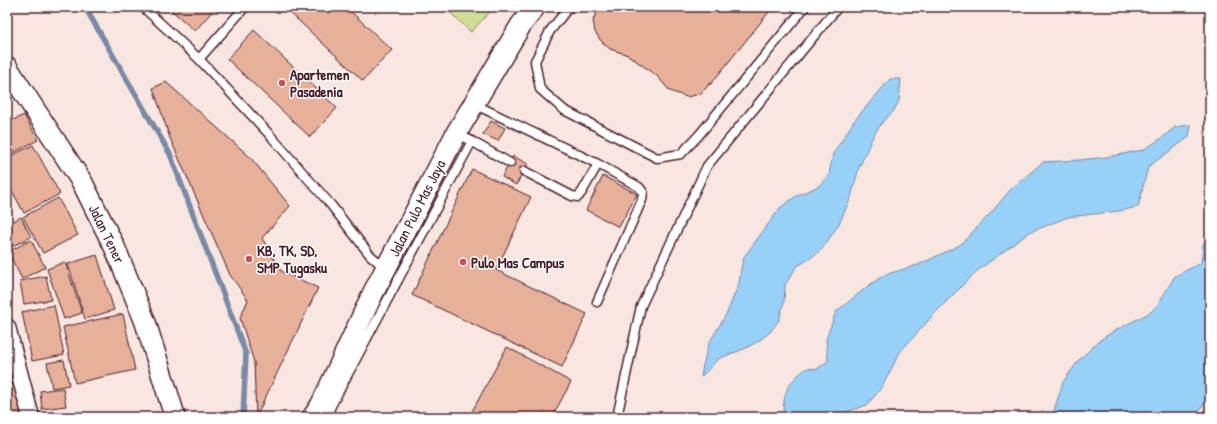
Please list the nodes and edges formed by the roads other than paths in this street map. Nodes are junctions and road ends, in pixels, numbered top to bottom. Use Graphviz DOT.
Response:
graph roads {
  1 [pos="143,7"];
  2 [pos="245,7"];
  3 [pos="536,7"];
  4 [pos="569,7"];
  5 [pos="805,7"];
  6 [pos="838,7"];
  7 [pos="199,59"];
  8 [pos="7,68"];
  9 [pos="473,104"];
  10 [pos="464,137"];
  11 [pos="510,162"];
  12 [pos="598,164"];
  13 [pos="524,171"];
  14 [pos="386,269"];
  15 [pos="597,302"];
  16 [pos="7,327"];
  17 [pos="14,378"];
  18 [pos="323,411"];
  19 [pos="31,417"];
  20 [pos="175,417"];
  21 [pos="617,417"];
  1 -- 7 [label="lane"];
  2 -- 7 [label="lane"];
  3 -- 9 [label="street, Jalan Pulo Mas Jaya"];
  4 -- 5 [label="lane"];
  6 -- 21 [label="lane"];
  7 -- 14 [label="lane"];
  8 -- 20 [label="street, Jalan Tener"];
  9 -- 10 [label="street, Jalan Pulo Mas Jaya"];
  9 -- 12 [label="lane"];
  10 -- 11 [label="lane"];
  10 -- 14 [label="street, Jalan Pulo Mas Jaya"];
  10 -- 18 [label="lane"];
  12 -- 13 [label="lane"];
  12 -- 15 [label="lane"];
  14 -- 18 [label="street, Jalan Pulo Mas Jaya"];
  16 -- 17 [label="street"];
  17 -- 19 [label="street"];
}
